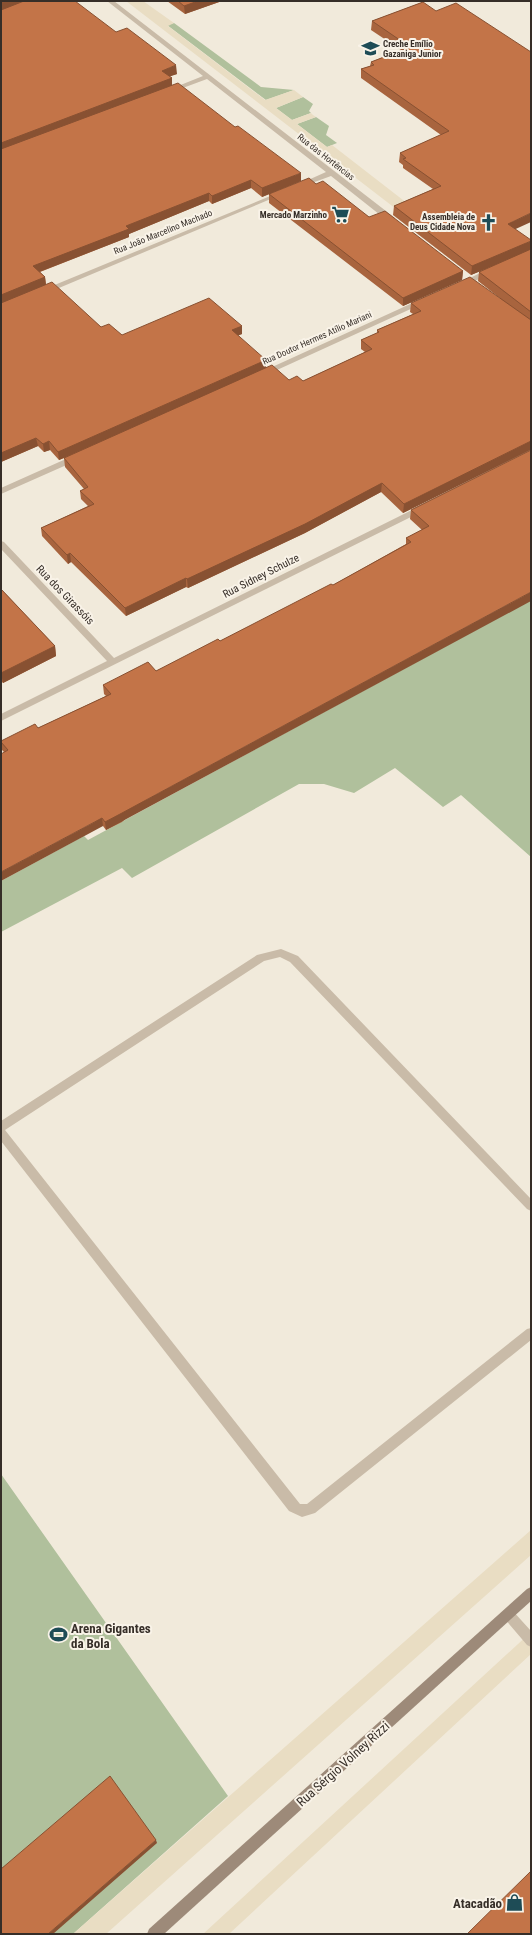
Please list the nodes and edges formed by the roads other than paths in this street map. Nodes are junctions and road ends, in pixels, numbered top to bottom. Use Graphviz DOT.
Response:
graph roads {
  1 [pos="110,1"];
  2 [pos="207,77"];
  3 [pos="163,94"];
  4 [pos="331,173"];
  5 [pos="400,227"];
  6 [pos="497,268"];
  7 [pos="455,287"];
  8 [pos="38,293"];
  9 [pos="426,300"];
  10 [pos="253,378"];
  11 [pos="88,452"];
  12 [pos="1,491"];
  13 [pos="432,503"];
  14 [pos="1,544"];
  15 [pos="113,662"];
  16 [pos="1,718"];
  17 [pos="1,1126"];
  18 [pos="1,1133"];
  19 [pos="531,1206"];
  20 [pos="531,1332"];
  21 [pos="531,1593"];
  22 [pos="508,1614"];
  23 [pos="531,1641"];
  24 [pos="154,1934"];
  1 -- 2 [label="street, Rua das Hortências"];
  2 -- 3 [label="street"];
  2 -- 4 [label="street, Rua das Hortências"];
  4 -- 5 [label="street, Rua das Hortências"];
  4 -- 8 [label="street, Rua João Marcelino Machado"];
  6 -- 7 [label="street"];
  9 -- 10 [label="street, Rua Doutor Hermes Atílio Mariani"];
  11 -- 12 [label="street"];
  13 -- 15 [label="street, Rua Sidney Schulze"];
  14 -- 15 [label="street, Rua dos Girassóis"];
  15 -- 16 [label="street, Rua Sidney Schulze"];
  17 -- 19 [label="street"];
  18 -- 20 [label="street"];
  21 -- 22 [label="main road, Rua Sérgio Volney Rizzi"];
  22 -- 23 [label="street"];
  22 -- 24 [label="main road, Rua Sérgio Volney Rizzi"];
}
